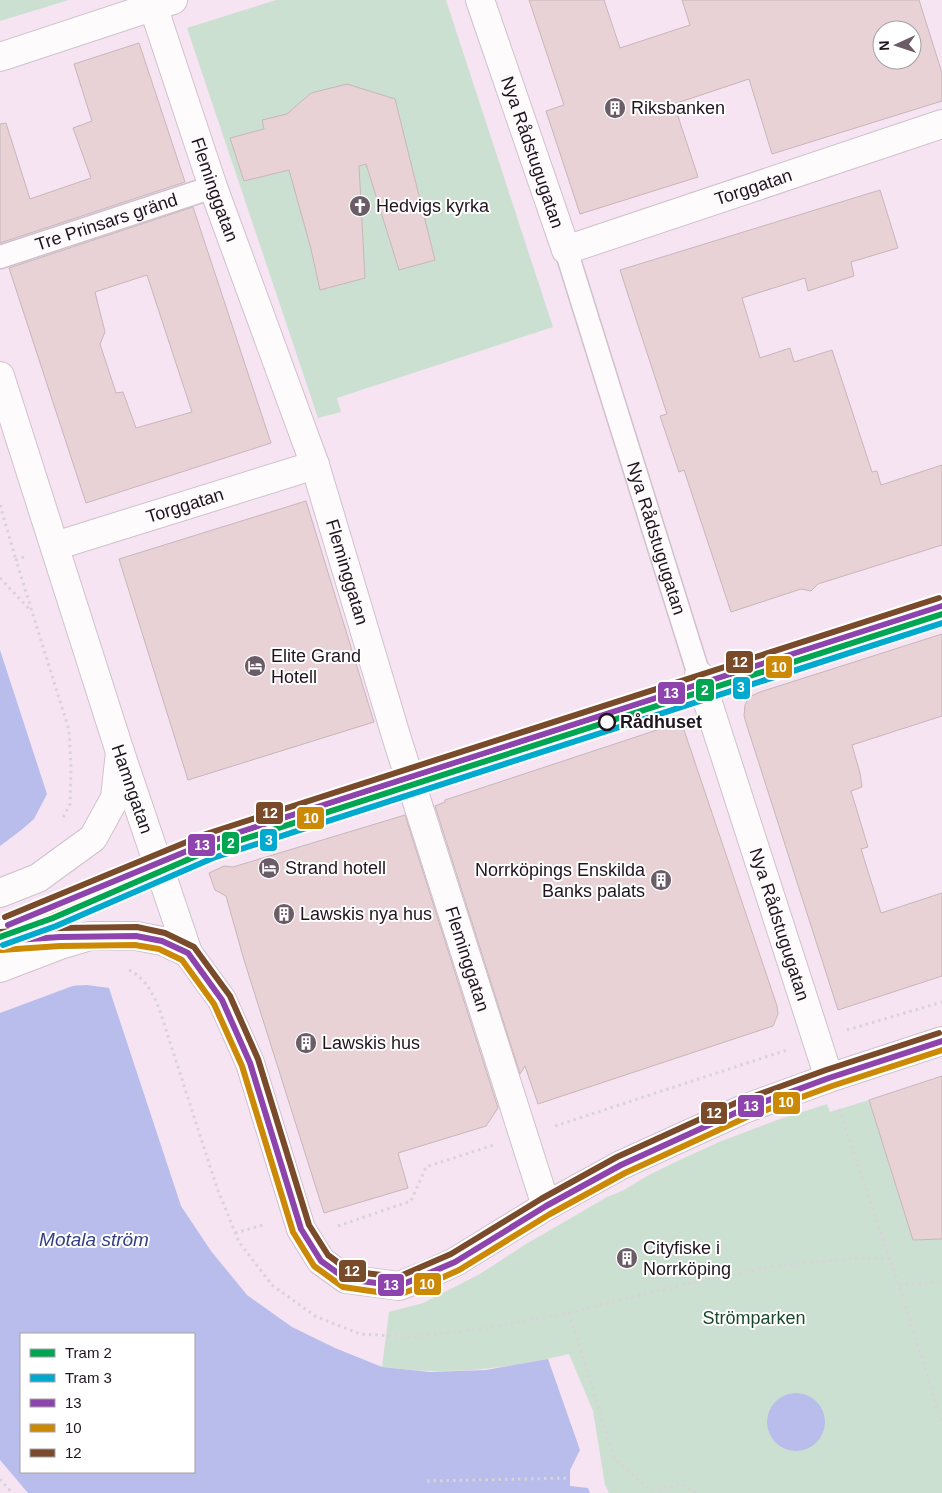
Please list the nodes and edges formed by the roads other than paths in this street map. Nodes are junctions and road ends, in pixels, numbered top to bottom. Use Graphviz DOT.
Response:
graph roads {
  1 [pos="480,0"];
  2 [pos="159,2"];
  3 [pos="0,57"];
  4 [pos="942,124"];
  5 [pos="214,187"];
  6 [pos="566,250"];
  7 [pos="0,257"];
  8 [pos="0,376"];
  9 [pos="315,465"];
  10 [pos="55,546"];
  11 [pos="942,606"];
  12 [pos="700,679"];
  13 [pos="120,752"];
  14 [pos="409,778"];
  15 [pos="156,861"];
  16 [pos="0,893"];
  17 [pos="0,928"];
  18 [pos="61,940"];
  19 [pos="0,941"];
  20 [pos="188,953"];
  21 [pos="0,968"];
  22 [pos="942,1041"];
  23 [pos="829,1078"];
  24 [pos="546,1206"];
  1 -- 6 [label="street, Nya Rådstugugatan"];
  2 -- 3 [label="street"];
  2 -- 5 [label="street, Fleminggatan"];
  4 -- 6 [label="street, Torggatan"];
  5 -- 7 [label="street, Tre Prinsars gränd"];
  5 -- 9 [label="street, Fleminggatan"];
  6 -- 12 [label="street, Nya Rådstugugatan"];
  8 -- 10 [label="street, Hamngatan"];
  9 -- 10 [label="street, Torggatan"];
  9 -- 14 [label="street, Fleminggatan"];
  10 -- 13 [label="street, Hamngatan"];
  11 -- 12 [label="lane"];
  12 -- 14 [label="lane"];
  12 -- 23 [label="street, Nya Rådstugugatan"];
  13 -- 15 [label="street, Hamngatan"];
  13 -- 16 [label="street"];
  14 -- 15 [label="lane"];
  14 -- 24 [label="street, Fleminggatan"];
  15 -- 17 [label="lane"];
  15 -- 20 [label="street, Hamngatan"];
  18 -- 19 [label="lane"];
  18 -- 20 [label="street"];
  18 -- 21 [label="street"];
  20 -- 24 [label="street, Hamngatan"];
  22 -- 23 [label="street, Hamngatan"];
  23 -- 24 [label="street, Hamngatan"];
}
